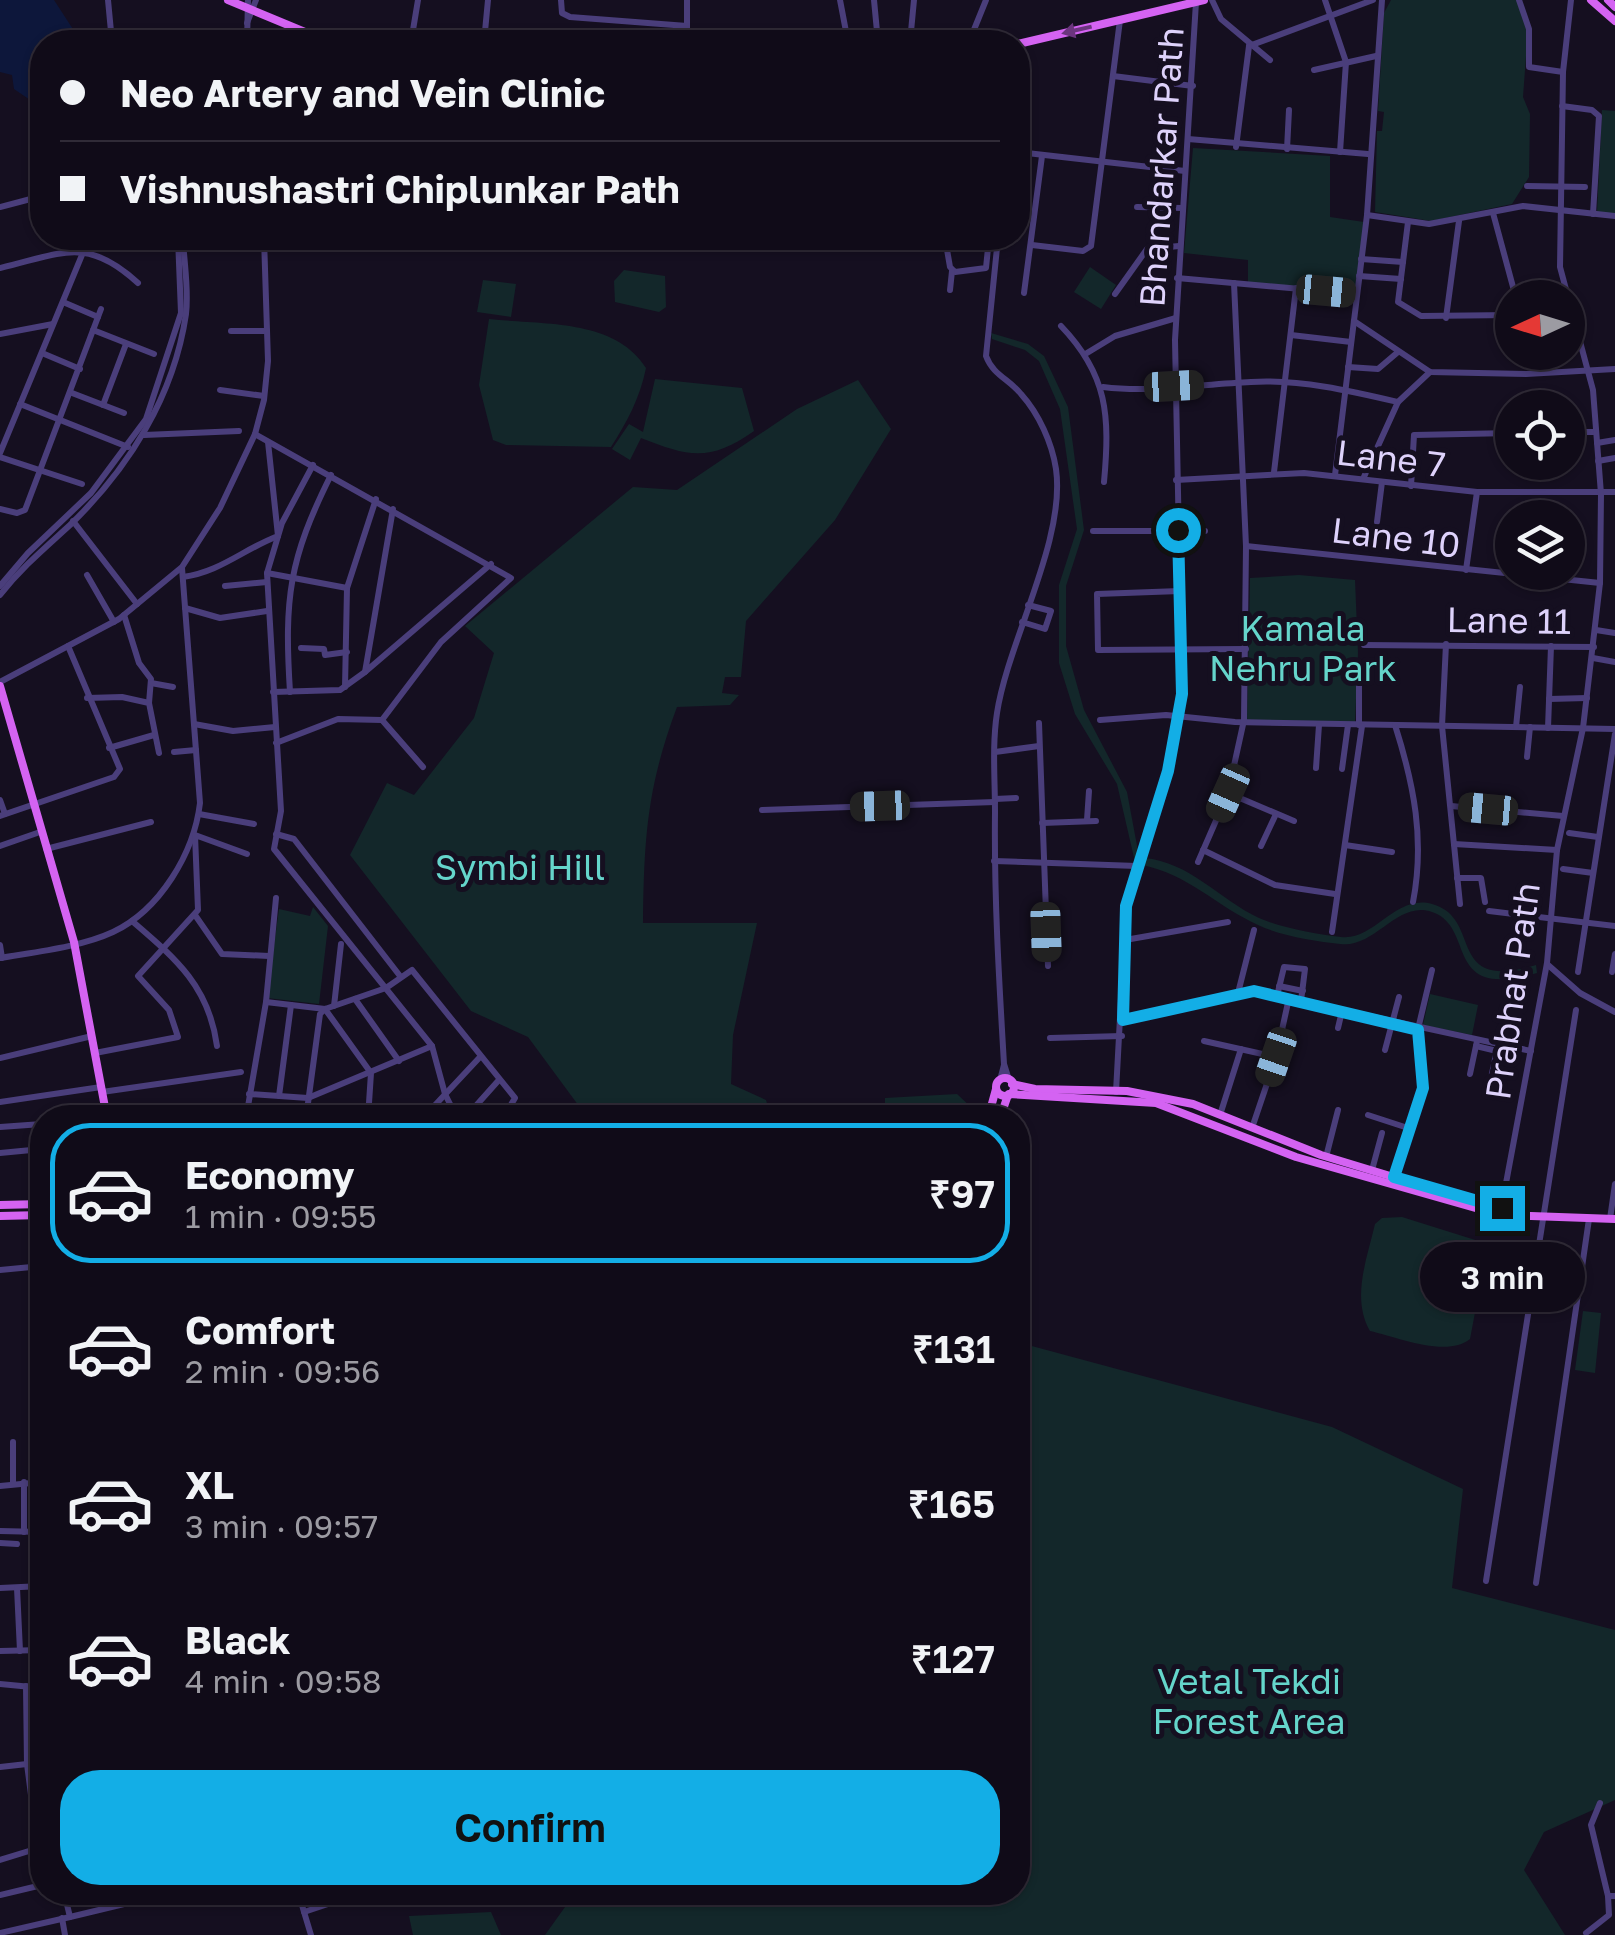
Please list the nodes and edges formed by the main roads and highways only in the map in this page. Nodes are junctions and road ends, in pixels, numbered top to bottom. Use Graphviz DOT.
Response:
graph roads {
  1 [pos="228,0"];
  2 [pos="1591,0"];
  3 [pos="1608,0"];
  4 [pos="1199,3"];
  5 [pos="247,4"];
  6 [pos="1615,7"];
  7 [pos="1615,21"];
  8 [pos="303,30"];
  9 [pos="1030,40"];
  10 [pos="0,684"];
  11 [pos="1004,1083"];
  12 [pos="1009,1095"];
  13 [pos="1116,1095"];
  14 [pos="105,1105"];
  15 [pos="994,1105"];
  16 [pos="1005,1105"];
  17 [pos="30,1204"];
  18 [pos="0,1205"];
  19 [pos="1501,1212"];
  20 [pos="30,1215"];
  21 [pos="0,1216"];
  22 [pos="1613,1219"];
  1 -- 5 [label="main road"];
  2 -- 7 [label="main road"];
  3 -- 6 [label="main road"];
  4 -- 9 [label="main road, one-way"];
  5 -- 8 [label="main road"];
  10 -- 14 [label="main road"];
  11 -- 12 [label="main road"];
  11 -- 12 [label="main road"];
  11 -- 13 [label="main road"];
  11 -- 15 [label="main road"];
  12 -- 13 [label="main road"];
  12 -- 16 [label="main road"];
  13 -- 19 [label="main road"];
  13 -- 19 [label="main road"];
  17 -- 18 [label="main road"];
  19 -- 22 [label="main road"];
  20 -- 21 [label="main road"];
}
